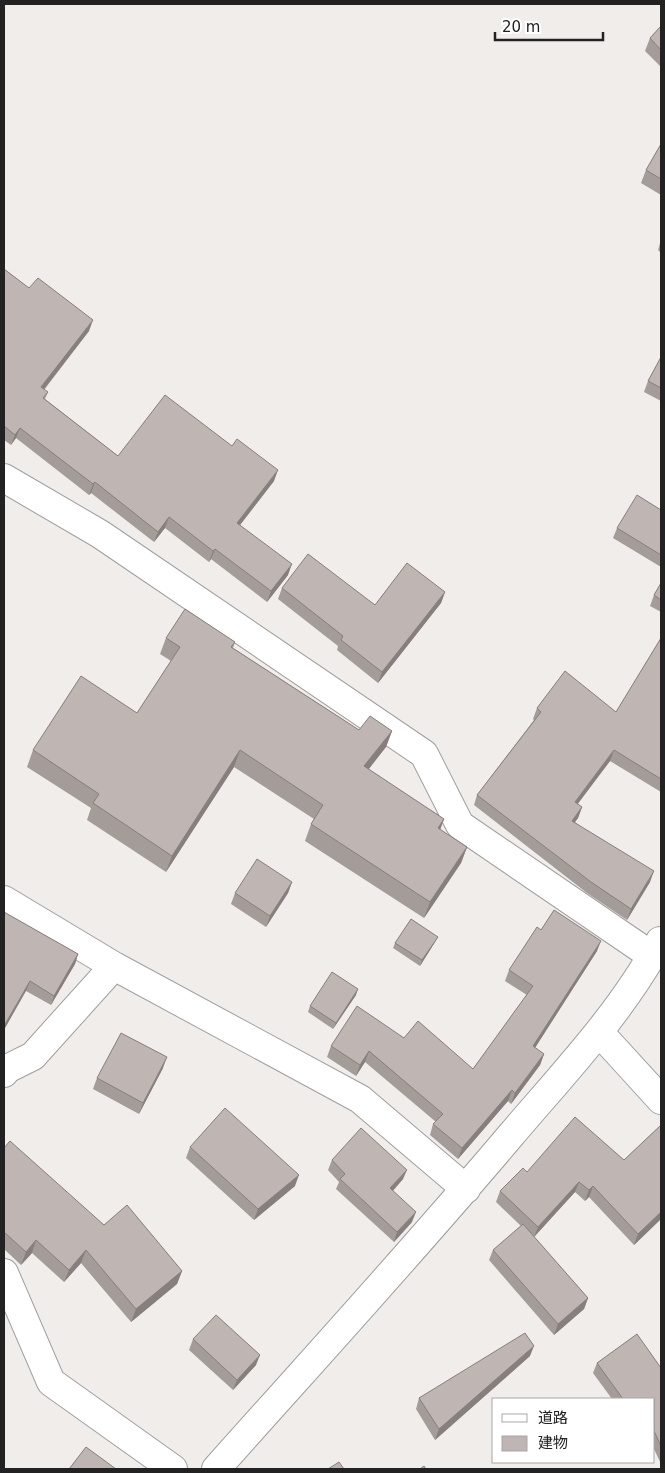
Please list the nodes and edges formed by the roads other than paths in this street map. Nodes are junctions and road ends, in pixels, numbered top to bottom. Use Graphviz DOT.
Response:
graph roads {
  1 [pos="4,478"];
  2 [pos="4,900"];
  3 [pos="657,948"];
  4 [pos="114,966"];
  5 [pos="599,1032"];
  6 [pos="4,1073"];
  7 [pos="661,1100"];
  8 [pos="466,1189"];
  9 [pos="4,1273"];
  10 [pos="174,1469"];
  11 [pos="216,1469"];
  1 -- 3 [label="street"];
  2 -- 4 [label="street"];
  3 -- 5 [label="street"];
  4 -- 6 [label="street"];
  4 -- 8 [label="street"];
  5 -- 7 [label="street"];
  5 -- 8 [label="street"];
  8 -- 11 [label="street"];
  9 -- 10 [label="street"];
}
